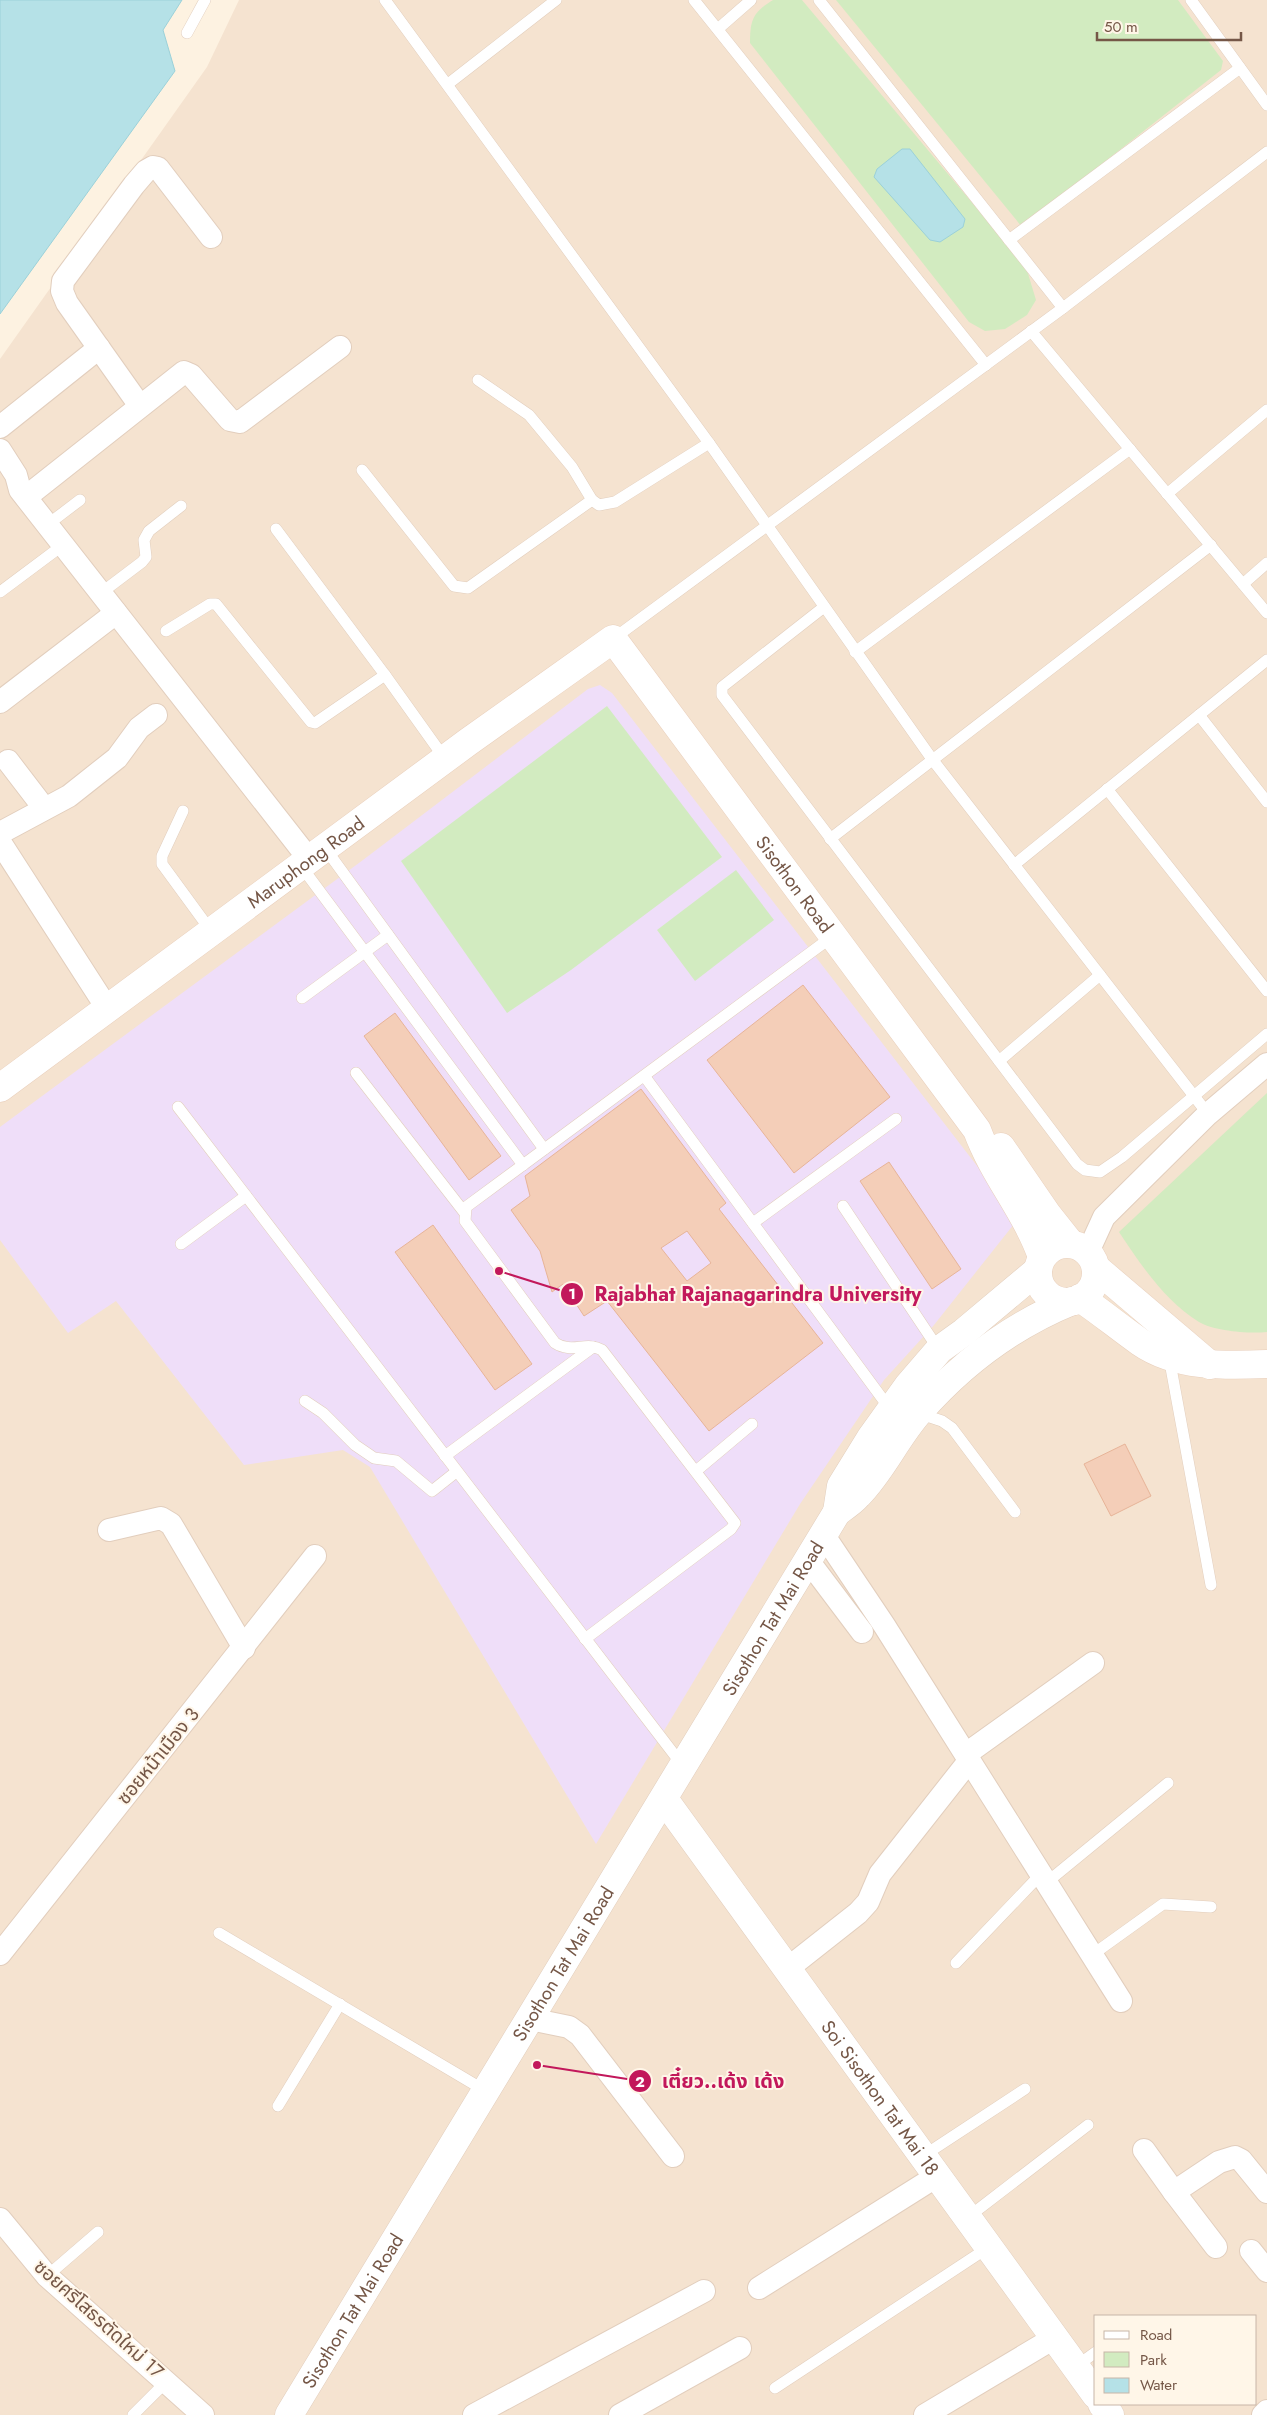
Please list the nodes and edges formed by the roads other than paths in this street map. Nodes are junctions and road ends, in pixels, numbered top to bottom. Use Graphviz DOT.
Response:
graph roads {
  1 [pos="205,0"];
  2 [pos="385,0"];
  3 [pos="556,0"];
  4 [pos="694,0"];
  5 [pos="751,0"];
  6 [pos="819,0"];
  7 [pos="1191,0"];
  8 [pos="719,28"];
  9 [pos="187,33"];
  10 [pos="1240,68"];
  11 [pos="448,84"];
  12 [pos="1267,105"];
  13 [pos="1267,152"];
  14 [pos="212,237"];
  15 [pos="1009,240"];
  16 [pos="1063,308"];
  17 [pos="1032,331"];
  18 [pos="340,347"];
  19 [pos="99,348"];
  20 [pos="986,365"];
  21 [pos="478,380"];
  22 [pos="140,406"];
  23 [pos="1267,410"];
  24 [pos="0,427"];
  25 [pos="709,443"];
  26 [pos="1130,449"];
  27 [pos="0,450"];
  28 [pos="362,470"];
  29 [pos="1167,494"];
  30 [pos="26,498"];
  31 [pos="80,500"];
  32 [pos="592,500"];
  33 [pos="181,506"];
  34 [pos="48,525"];
  35 [pos="766,526"];
  36 [pos="276,529"];
  37 [pos="63,545"];
  38 [pos="1211,546"];
  39 [pos="1267,563"];
  40 [pos="1243,584"];
  41 [pos="0,592"];
  42 [pos="101,593"];
  43 [pos="824,607"];
  44 [pos="116,613"];
  45 [pos="1267,613"];
  46 [pos="166,631"];
  47 [pos="613,639"];
  48 [pos="855,652"];
  49 [pos="1267,660"];
  50 [pos="385,675"];
  51 [pos="0,702"];
  52 [pos="156,715"];
  53 [pos="1199,715"];
  54 [pos="445,759"];
  55 [pos="932,759"];
  56 [pos="8,761"];
  57 [pos="1107,789"];
  58 [pos="1267,802"];
  59 [pos="44,808"];
  60 [pos="183,811"];
  61 [pos="0,833"];
  62 [pos="830,839"];
  63 [pos="0,842"];
  64 [pos="312,857"];
  65 [pos="1014,865"];
  66 [pos="211,931"];
  67 [pos="388,934"];
  68 [pos="833,936"];
  69 [pos="365,952"];
  70 [pos="1100,975"];
  71 [pos="1267,991"];
  72 [pos="302,998"];
  73 [pos="107,1008"];
  74 [pos="1267,1034"];
  75 [pos="999,1060"];
  76 [pos="1267,1064"];
  77 [pos="356,1073"];
  78 [pos="645,1077"];
  79 [pos="0,1088"];
  80 [pos="1194,1096"];
  81 [pos="178,1107"];
  82 [pos="1208,1114"];
  83 [pos="896,1120"];
  84 [pos="977,1130"];
  85 [pos="544,1149"];
  86 [pos="523,1165"];
  87 [pos="246,1196"];
  88 [pos="843,1206"];
  89 [pos="464,1212"];
  90 [pos="753,1224"];
  91 [pos="181,1244"];
  92 [pos="1085,1254"];
  93 [pos="1040,1263"];
  94 [pos="1076,1300"];
  95 [pos="594,1346"];
  96 [pos="939,1350"];
  97 [pos="1169,1357"];
  98 [pos="1267,1364"];
  99 [pos="1210,1365"];
  100 [pos="306,1401"];
  101 [pos="891,1410"];
  102 [pos="918,1413"];
  103 [pos="752,1424"];
  104 [pos="445,1456"];
  105 [pos="696,1471"];
  106 [pos="456,1472"];
  107 [pos="1015,1512"];
  108 [pos="830,1523"];
  109 [pos="109,1530"];
  110 [pos="316,1556"];
  111 [pos="807,1560"];
  112 [pos="1211,1585"];
  113 [pos="862,1632"];
  114 [pos="585,1639"];
  115 [pos="244,1648"];
  116 [pos="1092,1663"];
  117 [pos="967,1757"];
  118 [pos="683,1766"];
  119 [pos="1168,1783"];
  120 [pos="664,1799"];
  121 [pos="1044,1879"];
  122 [pos="1211,1907"];
  123 [pos="220,1933"];
  124 [pos="0,1954"];
  125 [pos="1092,1955"];
  126 [pos="956,1963"];
  127 [pos="787,1969"];
  128 [pos="1121,2001"];
  129 [pos="340,2004"];
  130 [pos="530,2019"];
  131 [pos="1025,2089"];
  132 [pos="484,2090"];
  133 [pos="278,2106"];
  134 [pos="1088,2125"];
  135 [pos="1144,2150"];
  136 [pos="673,2156"];
  137 [pos="930,2166"];
  138 [pos="1174,2192"];
  139 [pos="1267,2192"];
  140 [pos="967,2218"];
  141 [pos="0,2219"];
  142 [pos="98,2232"];
  143 [pos="989,2247"];
  144 [pos="1216,2247"];
  145 [pos="1251,2251"];
  146 [pos="1267,2271"];
  147 [pos="47,2276"];
  148 [pos="759,2288"];
  149 [pos="704,2291"];
  150 [pos="1054,2338"];
  151 [pos="740,2348"];
  152 [pos="1085,2359"];
  153 [pos="167,2381"];
  154 [pos="775,2388"];
  155 [pos="1094,2388"];
  156 [pos="1267,2412"];
  157 [pos="133,2415"];
  158 [pos="203,2415"];
  159 [pos="289,2415"];
  160 [pos="474,2415"];
  161 [pos="620,2415"];
  162 [pos="925,2415"];
  163 [pos="1263,2415"];
  1 -- 9 [label="lane"];
  2 -- 11 [label="lane"];
  3 -- 11 [label="lane"];
  4 -- 8 [label="lane"];
  5 -- 8 [label="lane"];
  6 -- 15 [label="lane"];
  7 -- 10 [label="lane"];
  8 -- 20 [label="lane"];
  10 -- 12 [label="lane"];
  10 -- 15 [label="lane"];
  11 -- 25 [label="lane"];
  13 -- 16 [label="lane"];
  14 -- 19 [label="street"];
  15 -- 16 [label="lane"];
  16 -- 17 [label="lane"];
  17 -- 20 [label="lane"];
  17 -- 26 [label="lane"];
  18 -- 22 [label="street"];
  19 -- 22 [label="street"];
  19 -- 24 [label="street"];
  20 -- 35 [label="lane"];
  21 -- 32 [label="lane"];
  22 -- 30 [label="street"];
  23 -- 29 [label="lane"];
  25 -- 32 [label="lane"];
  25 -- 35 [label="lane"];
  26 -- 29 [label="lane"];
  26 -- 48 [label="lane"];
  27 -- 30 [label="street"];
  28 -- 32 [label="lane"];
  29 -- 38 [label="lane"];
  30 -- 34 [label="street"];
  31 -- 34 [label="lane"];
  33 -- 42 [label="lane"];
  34 -- 37 [label="street"];
  35 -- 43 [label="lane"];
  35 -- 47 [label="lane"];
  36 -- 50 [label="lane"];
  37 -- 41 [label="lane"];
  37 -- 42 [label="street"];
  38 -- 40 [label="lane"];
  38 -- 55 [label="lane"];
  39 -- 40 [label="lane"];
  40 -- 45 [label="lane"];
  42 -- 44 [label="street"];
  43 -- 48 [label="lane"];
  43 -- 62 [label="lane"];
  44 -- 51 [label="street"];
  44 -- 64 [label="street"];
  46 -- 50 [label="lane"];
  47 -- 54 [label="street, Maruphong Road"];
  47 -- 68 [label="street, Sisothon Road"];
  48 -- 55 [label="lane"];
  49 -- 53 [label="lane"];
  50 -- 54 [label="lane"];
  52 -- 59 [label="street"];
  53 -- 57 [label="lane"];
  53 -- 58 [label="lane"];
  54 -- 64 [label="street, Maruphong Road"];
  55 -- 62 [label="lane"];
  55 -- 65 [label="lane"];
  56 -- 59 [label="street"];
  57 -- 65 [label="lane"];
  57 -- 71 [label="lane"];
  59 -- 61 [label="street"];
  60 -- 66 [label="lane"];
  62 -- 75 [label="lane"];
  63 -- 73 [label="street"];
  64 -- 66 [label="street, Maruphong Road"];
  64 -- 67 [label="lane"];
  64 -- 69 [label="lane"];
  65 -- 70 [label="lane"];
  66 -- 73 [label="street, Maruphong Road"];
  67 -- 69 [label="lane"];
  67 -- 85 [label="lane"];
  68 -- 78 [label="lane"];
  68 -- 84 [label="street, Sisothon Road"];
  69 -- 72 [label="lane"];
  69 -- 86 [label="lane"];
  70 -- 75 [label="lane"];
  70 -- 80 [label="lane"];
  73 -- 79 [label="street, Maruphong Road"];
  74 -- 80 [label="lane"];
  75 -- 80 [label="lane"];
  76 -- 82 [label="street"];
  77 -- 89 [label="lane"];
  78 -- 85 [label="lane"];
  78 -- 90 [label="lane"];
  80 -- 82 [label="lane"];
  81 -- 87 [label="lane"];
  82 -- 92 [label="street"];
  83 -- 90 [label="lane"];
  84 -- 92 [label="street, Sisothon Road"];
  84 -- 93 [label="street, Sisothon Road"];
  85 -- 86 [label="lane"];
  86 -- 89 [label="lane"];
  87 -- 91 [label="lane"];
  87 -- 104 [label="lane"];
  88 -- 96 [label="lane"];
  89 -- 95 [label="lane"];
  90 -- 101 [label="lane"];
  92 -- 93 [label="street"];
  92 -- 94 [label="street"];
  92 -- 99 [label="street, Sisothon Road"];
  93 -- 94 [label="street"];
  93 -- 96 [label="street, Sisothon Tat Mai Road"];
  94 -- 97 [label="street"];
  94 -- 102 [label="street, Sisothon Tat Mai Road"];
  95 -- 104 [label="lane"];
  95 -- 105 [label="lane"];
  96 -- 101 [label="street, Sisothon Tat Mai Road"];
  97 -- 99 [label="street"];
  97 -- 112 [label="lane"];
  98 -- 99 [label="street"];
  100 -- 106 [label="lane"];
  101 -- 108 [label="street, Sisothon Tat Mai Road"];
  102 -- 107 [label="lane"];
  102 -- 108 [label="street, Sisothon Tat Mai Road"];
  103 -- 105 [label="lane"];
  104 -- 106 [label="lane"];
  105 -- 114 [label="lane"];
  106 -- 114 [label="lane"];
  108 -- 111 [label="street, Sisothon Tat Mai Road"];
  108 -- 117 [label="street"];
  109 -- 115 [label="street"];
  110 -- 115 [label="street, ซอยหน้าเมือง 3"];
  111 -- 113 [label="street"];
  111 -- 118 [label="street, Sisothon Tat Mai Road"];
  114 -- 118 [label="lane"];
  115 -- 124 [label="street, ซอยหน้าเมือง 3"];
  116 -- 117 [label="street"];
  117 -- 121 [label="street"];
  117 -- 127 [label="street"];
  118 -- 120 [label="street, Sisothon Tat Mai Road"];
  119 -- 121 [label="lane"];
  120 -- 127 [label="street, Soi Sisothon Tat Mai 18"];
  120 -- 130 [label="street, Sisothon Tat Mai Road"];
  121 -- 125 [label="street"];
  121 -- 126 [label="lane"];
  122 -- 125 [label="lane"];
  123 -- 129 [label="lane"];
  125 -- 128 [label="street"];
  127 -- 137 [label="street, Soi Sisothon Tat Mai 18"];
  129 -- 132 [label="lane"];
  129 -- 133 [label="lane"];
  130 -- 132 [label="street, Sisothon Tat Mai Road"];
  130 -- 136 [label="street"];
  131 -- 137 [label="lane"];
  132 -- 159 [label="street, Sisothon Tat Mai Road"];
  134 -- 140 [label="lane"];
  135 -- 138 [label="street"];
  137 -- 140 [label="street, Soi Sisothon Tat Mai 18"];
  137 -- 148 [label="street"];
  138 -- 139 [label="street"];
  138 -- 144 [label="street"];
  140 -- 143 [label="street, Soi Sisothon Tat Mai 18"];
  141 -- 147 [label="street, ซอยศรีโสธรตัดใหม่ 17"];
  142 -- 147 [label="lane"];
  143 -- 150 [label="street, Soi Sisothon Tat Mai 18"];
  143 -- 154 [label="lane"];
  145 -- 146 [label="street"];
  147 -- 153 [label="street, ซอยศรีโสธรตัดใหม่ 17"];
  149 -- 160 [label="street"];
  150 -- 152 [label="street, Soi Sisothon Tat Mai 18"];
  150 -- 162 [label="street"];
  151 -- 161 [label="street"];
  152 -- 155 [label="street, Soi Sisothon Tat Mai 18"];
  153 -- 157 [label="lane"];
  153 -- 158 [label="street, ซอยศรีโสธรตัดใหม่ 17"];
  156 -- 163 [label="street"];
}
